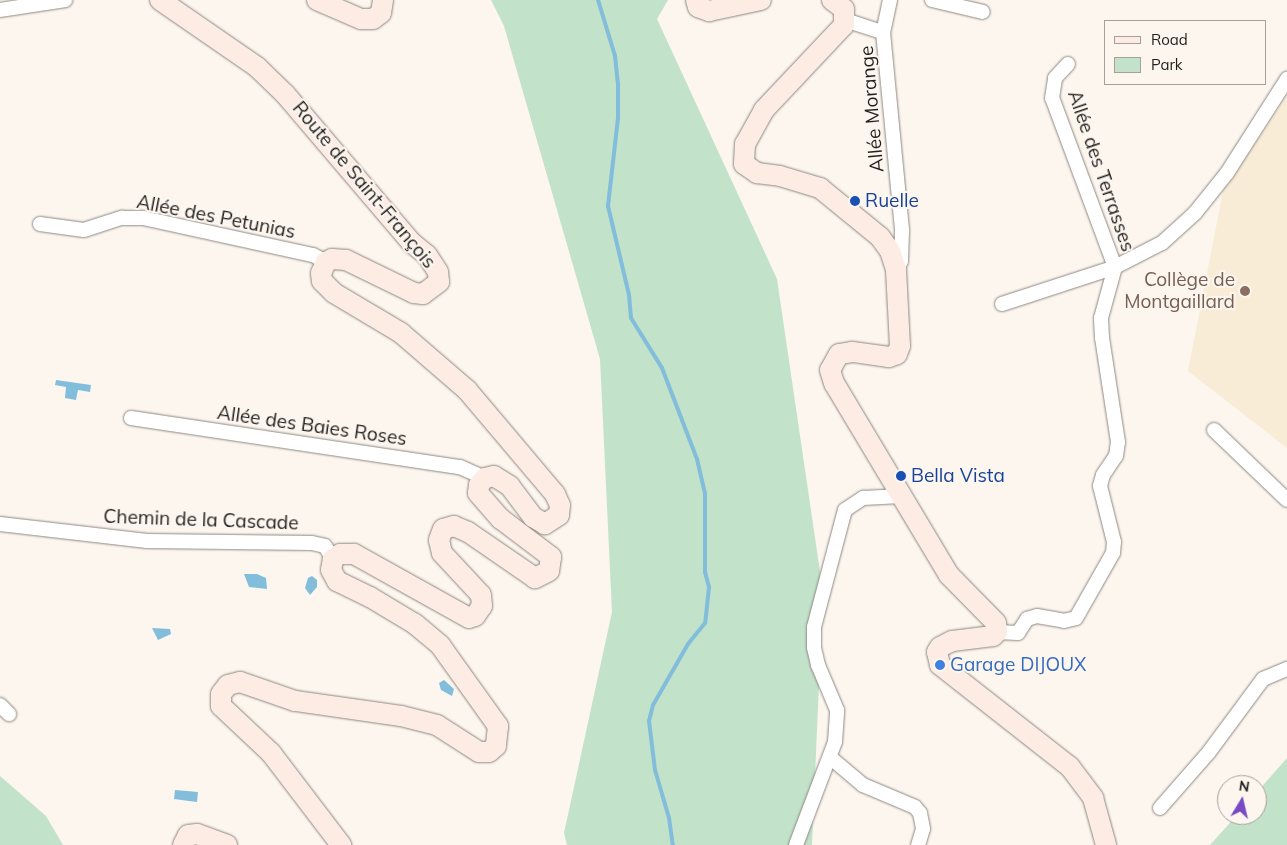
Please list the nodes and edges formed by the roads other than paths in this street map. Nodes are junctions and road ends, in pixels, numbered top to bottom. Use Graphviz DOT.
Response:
graph roads {
  1 [pos="64,0"];
  2 [pos="160,0"];
  3 [pos="317,0"];
  4 [pos="383,0"];
  5 [pos="696,0"];
  6 [pos="761,0"];
  7 [pos="832,0"];
  8 [pos="890,0"];
  9 [pos="932,0"];
  10 [pos="0,10"];
  11 [pos="983,12"];
  12 [pos="845,20"];
  13 [pos="883,32"];
  14 [pos="1068,64"];
  15 [pos="1287,79"];
  16 [pos="40,224"];
  17 [pos="326,262"];
  18 [pos="1115,267"];
  19 [pos="896,270"];
  20 [pos="1002,304"];
  21 [pos="132,418"];
  22 [pos="1214,430"];
  23 [pos="485,478"];
  24 [pos="901,496"];
  25 [pos="1287,500"];
  26 [pos="0,524"];
  27 [pos="333,559"];
  28 [pos="998,632"];
  29 [pos="1287,668"];
  30 [pos="831,758"];
  31 [pos="1160,808"];
  32 [pos="183,845"];
  33 [pos="227,845"];
  34 [pos="341,845"];
  35 [pos="796,845"];
  36 [pos="918,845"];
  37 [pos="1106,845"];
  1 -- 10 [label="street"];
  2 -- 17 [label="main road, Route de Saint-François"];
  3 -- 4 [label="main road"];
  5 -- 6 [label="main road"];
  7 -- 12 [label="main road"];
  8 -- 13 [label="street, Allée Morange"];
  9 -- 11 [label="street"];
  12 -- 13 [label="street, Allée Morange"];
  12 -- 19 [label="main road"];
  13 -- 19 [label="street, Allée Morange"];
  14 -- 18 [label="street, Allée des Terrasses"];
  15 -- 18 [label="street, Allée des Terrasses"];
  16 -- 17 [label="street, Allée des Petunias"];
  17 -- 23 [label="main road"];
  18 -- 20 [label="street, Allée des Terrasses"];
  18 -- 28 [label="street"];
  19 -- 24 [label="main road"];
  21 -- 23 [label="street, Allée des Baies Roses"];
  22 -- 25 [label="street"];
  23 -- 27 [label="main road"];
  24 -- 28 [label="main road"];
  24 -- 30 [label="street"];
  26 -- 27 [label="street, Chemin de la Cascade"];
  27 -- 34 [label="main road"];
  28 -- 37 [label="main road"];
  29 -- 31 [label="street"];
  30 -- 35 [label="street"];
  30 -- 36 [label="street"];
  32 -- 33 [label="main road"];
}
